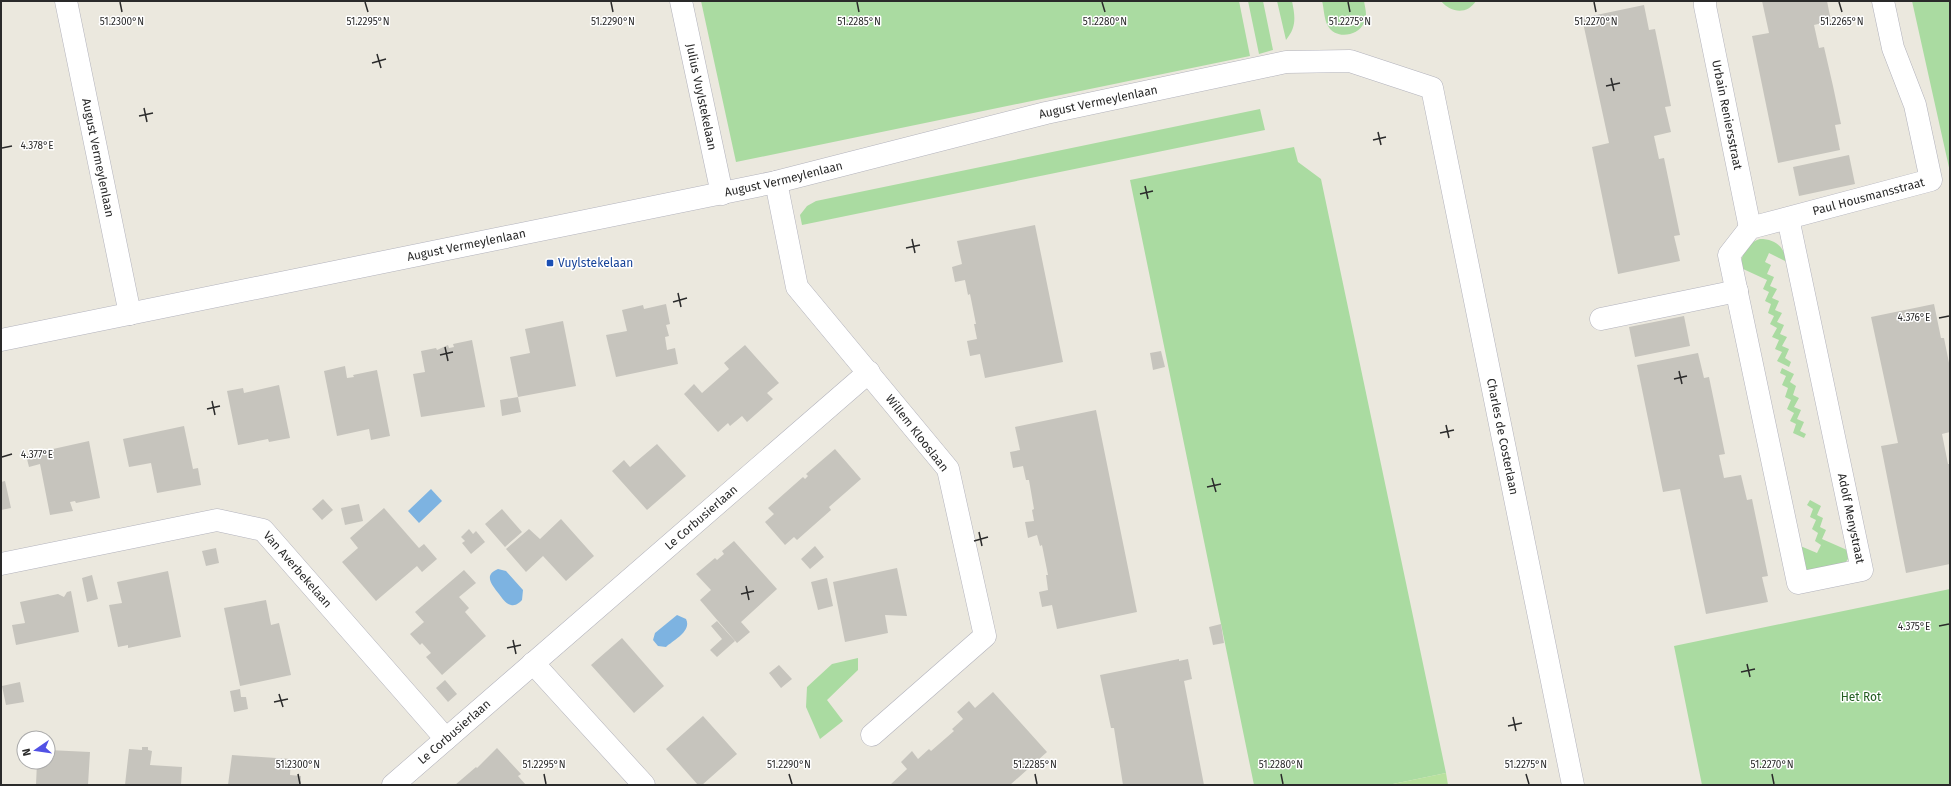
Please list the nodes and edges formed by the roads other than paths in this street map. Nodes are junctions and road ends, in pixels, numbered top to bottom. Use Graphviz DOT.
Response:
graph roads {
  1 [pos="66,1"];
  2 [pos="681,1"];
  3 [pos="1705,1"];
  4 [pos="1883,1"];
  5 [pos="1432,88"];
  6 [pos="776,182"];
  7 [pos="722,194"];
  8 [pos="1788,218"];
  9 [pos="1750,228"];
  10 [pos="1737,291"];
  11 [pos="130,314"];
  12 [pos="1601,319"];
  13 [pos="1,340"];
  14 [pos="868,372"];
  15 [pos="1,564"];
  16 [pos="533,663"];
  17 [pos="872,735"];
  18 [pos="446,739"];
  19 [pos="393,785"];
  20 [pos="644,785"];
  21 [pos="1573,785"];
  1 -- 11 [label="street, August Vermeylenlaan"];
  2 -- 7 [label="street, Julius Vuylstekelaan"];
  3 -- 9 [label="street, Urbain Reniersstraat"];
  4 -- 8 [label="street, Paul Housmansstraat"];
  5 -- 6 [label="street, August Vermeylenlaan"];
  5 -- 21 [label="street, Charles de Costerlaan"];
  6 -- 7 [label="street, August Vermeylenlaan"];
  6 -- 14 [label="street, Willem Klooslaan"];
  7 -- 11 [label="street, August Vermeylenlaan"];
  8 -- 9 [label="street"];
  8 -- 10 [label="street, Adolf Menystraat"];
  9 -- 10 [label="street, Adolf Menystraat"];
  10 -- 12 [label="street"];
  11 -- 13 [label="street, August Vermeylenlaan"];
  14 -- 16 [label="street, Le Corbusierlaan"];
  14 -- 17 [label="street, Willem Klooslaan"];
  15 -- 18 [label="street, Van Averbekelaan"];
  16 -- 18 [label="street, Le Corbusierlaan"];
  16 -- 20 [label="street"];
  18 -- 19 [label="street, Le Corbusierlaan"];
}
